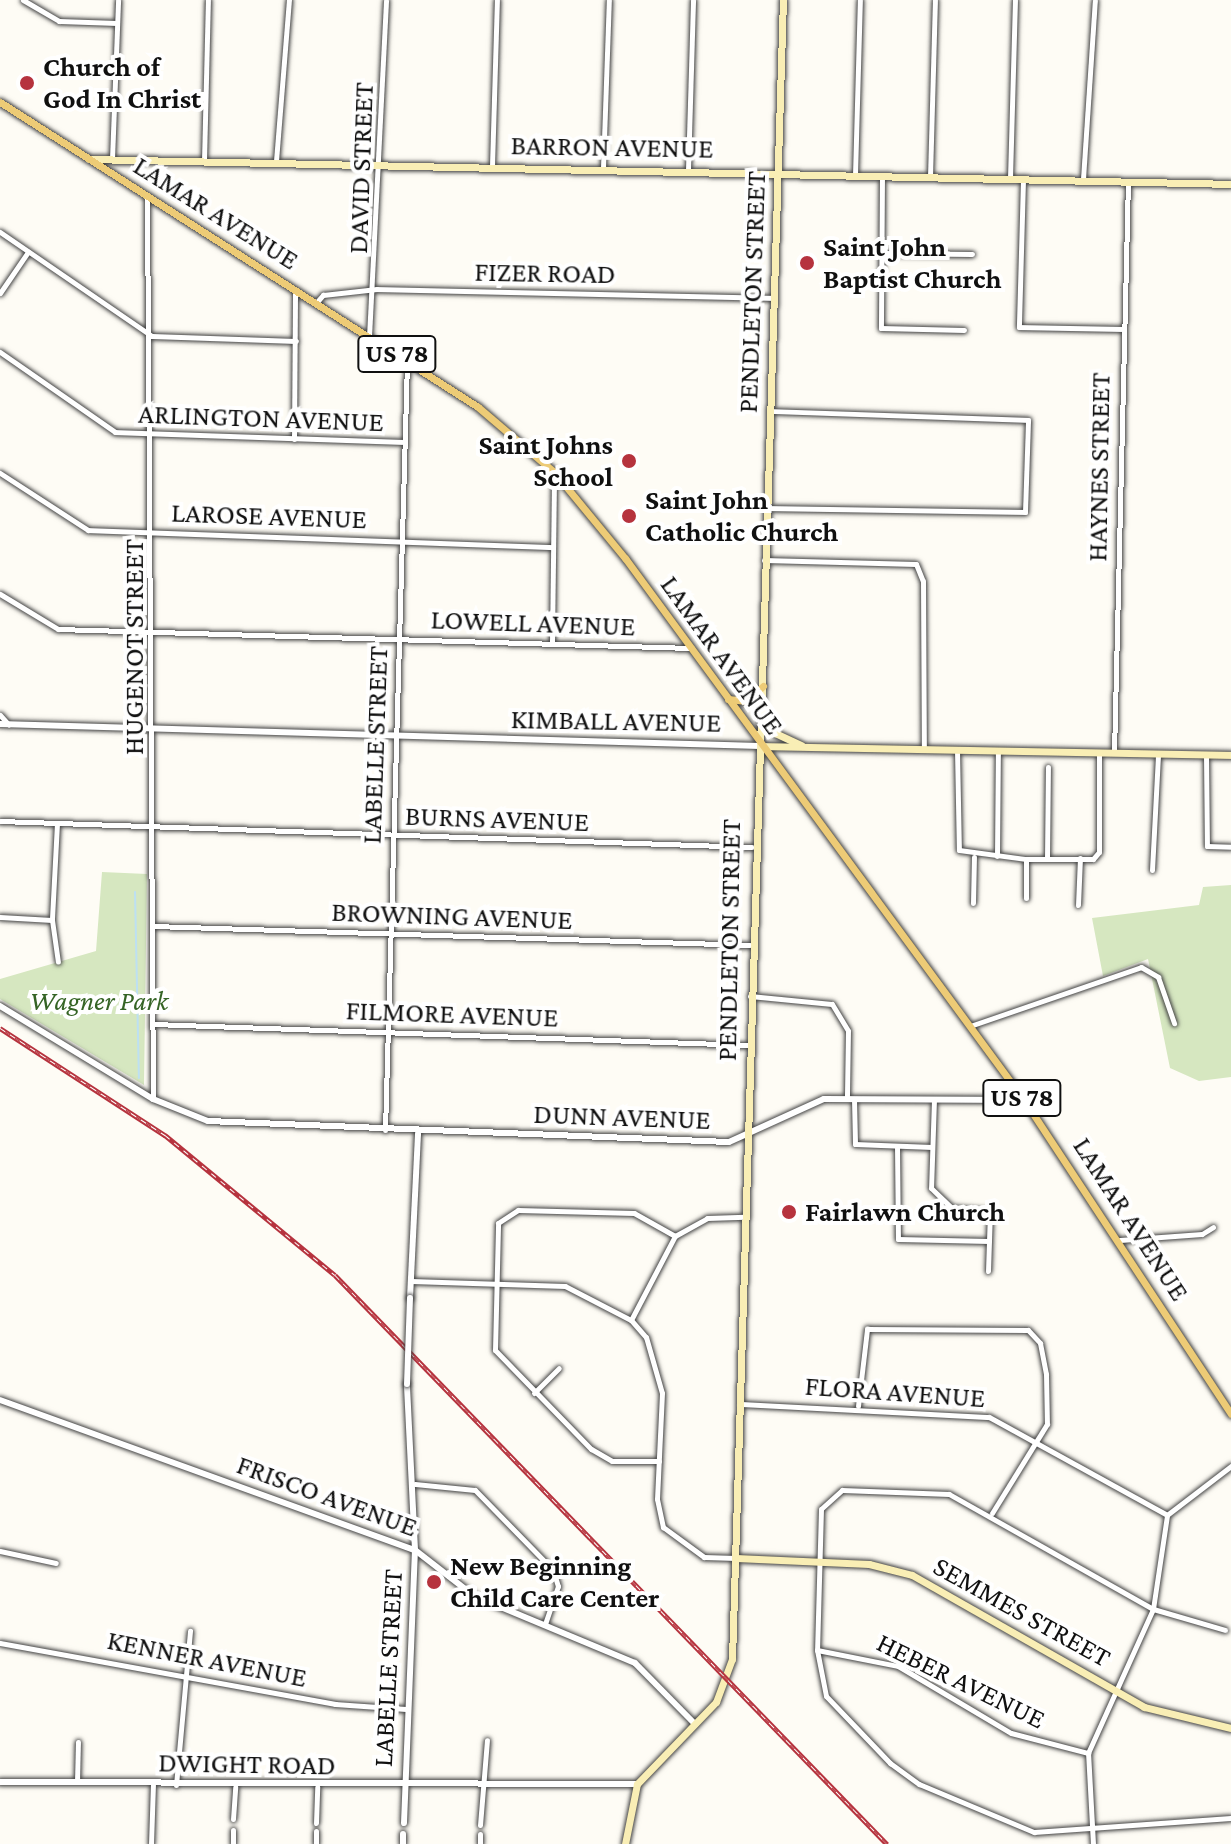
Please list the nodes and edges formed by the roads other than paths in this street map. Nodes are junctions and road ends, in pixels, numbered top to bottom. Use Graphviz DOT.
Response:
graph roads {
  1 [pos="23,0"];
  2 [pos="118,0"];
  3 [pos="208,0"];
  4 [pos="289,0"];
  5 [pos="386,0"];
  6 [pos="497,0"];
  7 [pos="609,0"];
  8 [pos="693,0"];
  9 [pos="783,0"];
  10 [pos="860,0"];
  11 [pos="935,0"];
  12 [pos="1015,0"];
  13 [pos="1095,0"];
  14 [pos="117,23"];
  15 [pos="0,102"];
  16 [pos="89,159"];
  17 [pos="112,159"];
  18 [pos="204,161"];
  19 [pos="276,161"];
  20 [pos="380,163"];
  21 [pos="492,166"];
  22 [pos="603,168"];
  23 [pos="688,170"];
  24 [pos="779,173"];
  25 [pos="855,175"];
  26 [pos="882,176"];
  27 [pos="930,177"];
  28 [pos="1010,178"];
  29 [pos="1023,179"];
  30 [pos="1083,179"];
  31 [pos="1128,182"];
  32 [pos="1231,184"];
  33 [pos="147,196"];
  34 [pos="0,232"];
  35 [pos="28,252"];
  36 [pos="879,253"];
  37 [pos="972,254"];
  38 [pos="295,289"];
  39 [pos="377,289"];
  40 [pos="0,293"];
  41 [pos="777,298"];
  42 [pos="316,303"];
  43 [pos="1121,329"];
  44 [pos="964,330"];
  45 [pos="152,336"];
  46 [pos="369,337"];
  47 [pos="296,341"];
  48 [pos="0,352"];
  49 [pos="407,361"];
  50 [pos="769,411"];
  51 [pos="153,435"];
  52 [pos="294,439"];
  53 [pos="402,442"];
  54 [pos="554,472"];
  55 [pos="0,473"];
  56 [pos="765,508"];
  57 [pos="155,533"];
  58 [pos="403,540"];
  59 [pos="553,547"];
  60 [pos="764,560"];
  61 [pos="0,594"];
  62 [pos="154,632"];
  63 [pos="400,640"];
  64 [pos="552,642"];
  65 [pos="692,648"];
  66 [pos="763,686"];
  67 [pos="728,699"];
  68 [pos="762,705"];
  69 [pos="0,715"];
  70 [pos="0,724"];
  71 [pos="9,725"];
  72 [pos="155,730"];
  73 [pos="397,738"];
  74 [pos="760,746"];
  75 [pos="806,747"];
  76 [pos="924,749"];
  77 [pos="957,750"];
  78 [pos="998,751"];
  79 [pos="1099,753"];
  80 [pos="1114,753"];
  81 [pos="1158,754"];
  82 [pos="1206,755"];
  83 [pos="1231,755"];
  84 [pos="1048,767"];
  85 [pos="0,821"];
  86 [pos="57,823"];
  87 [pos="153,827"];
  88 [pos="394,835"];
  89 [pos="752,847"];
  90 [pos="1231,847"];
  91 [pos="997,856"];
  92 [pos="974,857"];
  93 [pos="1080,858"];
  94 [pos="1026,859"];
  95 [pos="1047,859"];
  96 [pos="1152,870"];
  97 [pos="1026,898"];
  98 [pos="973,903"];
  99 [pos="1078,905"];
  100 [pos="0,917"];
  101 [pos="52,920"];
  102 [pos="153,926"];
  103 [pos="391,934"];
  104 [pos="750,945"];
  105 [pos="58,962"];
  106 [pos="749,996"];
  107 [pos="0,1006"];
  108 [pos="1174,1023"];
  109 [pos="153,1024"];
  110 [pos="969,1027"];
  111 [pos="388,1031"];
  112 [pos="748,1045"];
  113 [pos="851,1098"];
  114 [pos="153,1099"];
  115 [pos="934,1099"];
  116 [pos="1024,1100"];
  117 [pos="385,1130"];
  118 [pos="418,1133"];
  119 [pos="746,1140"];
  120 [pos="897,1146"];
  121 [pos="932,1147"];
  122 [pos="745,1217"];
  123 [pos="1213,1227"];
  124 [pos="675,1236"];
  125 [pos="1120,1240"];
  126 [pos="989,1241"];
  127 [pos="988,1271"];
  128 [pos="411,1281"];
  129 [pos="496,1284"];
  130 [pos="631,1320"];
  131 [pos="559,1368"];
  132 [pos="534,1393"];
  133 [pos="0,1400"];
  134 [pos="739,1404"];
  135 [pos="858,1406"];
  136 [pos="1231,1414"];
  137 [pos="1036,1440"];
  138 [pos="659,1461"];
  139 [pos="1231,1466"];
  140 [pos="415,1484"];
  141 [pos="992,1513"];
  142 [pos="1167,1515"];
  143 [pos="415,1550"];
  144 [pos="0,1551"];
  145 [pos="736,1558"];
  146 [pos="819,1560"];
  147 [pos="56,1563"];
  148 [pos="1153,1609"];
  149 [pos="545,1624"];
  150 [pos="1225,1630"];
  151 [pos="190,1631"];
  152 [pos="0,1643"];
  153 [pos="817,1650"];
  154 [pos="182,1674"];
  155 [pos="1115,1689"];
  156 [pos="406,1709"];
  157 [pos="695,1724"];
  158 [pos="1231,1728"];
  159 [pos="487,1740"];
  160 [pos="78,1742"];
  161 [pos="1088,1753"];
  162 [pos="0,1782"];
  163 [pos="77,1782"];
  164 [pos="637,1784"];
  165 [pos="153,1785"];
  166 [pos="176,1785"];
  167 [pos="235,1787"];
  168 [pos="317,1787"];
  169 [pos="481,1787"];
  170 [pos="405,1788"];
  171 [pos="1231,1818"];
  172 [pos="233,1819"];
  173 [pos="316,1823"];
  174 [pos="404,1823"];
  175 [pos="480,1825"];
  176 [pos="233,1830"];
  177 [pos="1091,1830"];
  178 [pos="316,1831"];
  179 [pos="403,1834"];
  180 [pos="480,1834"];
  181 [pos="151,1844"];
  182 [pos="233,1844"];
  183 [pos="316,1844"];
  184 [pos="403,1844"];
  185 [pos="480,1844"];
  186 [pos="625,1844"];
  187 [pos="1093,1844"];
  1 -- 14 [label="street"];
  2 -- 14 [label="street"];
  3 -- 18 [label="street"];
  4 -- 19 [label="street"];
  5 -- 20 [label="street, DAVID STREET"];
  6 -- 21 [label="street"];
  7 -- 22 [label="street"];
  8 -- 23 [label="street"];
  9 -- 24 [label="main road, PENDLETON STREET"];
  10 -- 25 [label="street"];
  11 -- 27 [label="street"];
  12 -- 28 [label="street"];
  13 -- 30 [label="street"];
  14 -- 17 [label="street"];
  15 -- 16 [label="main road, LAMAR AVENUE / US 78"];
  16 -- 17 [label="main road, BARRON AVENUE"];
  16 -- 33 [label="main road, LAMAR AVENUE / US 78"];
  17 -- 18 [label="main road, BARRON AVENUE"];
  18 -- 19 [label="main road, BARRON AVENUE"];
  19 -- 20 [label="main road, BARRON AVENUE"];
  20 -- 21 [label="main road, BARRON AVENUE"];
  20 -- 39 [label="street, DAVID STREET"];
  21 -- 22 [label="main road, BARRON AVENUE"];
  22 -- 23 [label="main road, BARRON AVENUE"];
  23 -- 24 [label="main road, BARRON AVENUE"];
  24 -- 25 [label="main road, BARRON AVENUE"];
  24 -- 41 [label="main road, PENDLETON STREET"];
  25 -- 26 [label="main road, BARRON AVENUE"];
  26 -- 27 [label="main road, BARRON AVENUE"];
  26 -- 36 [label="street"];
  27 -- 28 [label="main road, BARRON AVENUE"];
  28 -- 29 [label="main road, BARRON AVENUE"];
  29 -- 30 [label="main road, BARRON AVENUE"];
  29 -- 43 [label="street"];
  30 -- 31 [label="main road, BARRON AVENUE"];
  31 -- 32 [label="main road, BARRON AVENUE"];
  31 -- 43 [label="street, HAYNES STREET"];
  33 -- 38 [label="main road, LAMAR AVENUE / US 78"];
  33 -- 45 [label="street, HUGENOT STREET"];
  34 -- 35 [label="street"];
  35 -- 40 [label="street"];
  35 -- 45 [label="street"];
  36 -- 37 [label="street"];
  36 -- 44 [label="street"];
  38 -- 42 [label="main road, LAMAR AVENUE / US 78"];
  38 -- 47 [label="street"];
  39 -- 41 [label="street, FIZER ROAD"];
  39 -- 42 [label="street, FIZER ROAD"];
  39 -- 46 [label="street, DAVID STREET"];
  41 -- 50 [label="main road, PENDLETON STREET"];
  42 -- 46 [label="main road, LAMAR AVENUE / US 78"];
  43 -- 80 [label="street, HAYNES STREET"];
  45 -- 47 [label="street"];
  45 -- 51 [label="street, HUGENOT STREET"];
  46 -- 49 [label="main road, LAMAR AVENUE / US 78"];
  47 -- 52 [label="street"];
  48 -- 51 [label="street, ARLINGTON AVENUE"];
  49 -- 53 [label="street, LABELLE STREET"];
  49 -- 54 [label="main road, LAMAR AVENUE / US 78"];
  50 -- 56 [label="main road, PENDLETON STREET"];
  50 -- 56 [label="street"];
  51 -- 52 [label="street, ARLINGTON AVENUE"];
  51 -- 57 [label="street, HUGENOT STREET"];
  52 -- 53 [label="street, ARLINGTON AVENUE"];
  53 -- 58 [label="street, LABELLE STREET"];
  54 -- 59 [label="street"];
  54 -- 65 [label="main road, LAMAR AVENUE / US 78"];
  55 -- 57 [label="street, LAROSE AVENUE"];
  56 -- 60 [label="main road, PENDLETON STREET"];
  57 -- 58 [label="street, LAROSE AVENUE"];
  57 -- 62 [label="street, HUGENOT STREET"];
  58 -- 59 [label="street, LAROSE AVENUE"];
  58 -- 63 [label="street, LABELLE STREET"];
  59 -- 64 [label="street"];
  60 -- 66 [label="main road, PENDLETON STREET"];
  60 -- 76 [label="street"];
  61 -- 62 [label="street, LOWELL AVENUE"];
  62 -- 63 [label="street, LOWELL AVENUE"];
  62 -- 72 [label="street, HUGENOT STREET"];
  63 -- 64 [label="street, LOWELL AVENUE"];
  63 -- 73 [label="street, LABELLE STREET"];
  64 -- 65 [label="street, LOWELL AVENUE"];
  65 -- 67 [label="main road, LAMAR AVENUE / US 78"];
  66 -- 67 [label="main road"];
  66 -- 68 [label="main road, PENDLETON STREET"];
  67 -- 74 [label="main road, LAMAR AVENUE / US 78"];
  68 -- 74 [label="main road, PENDLETON STREET"];
  68 -- 75 [label="main road"];
  69 -- 71 [label="street"];
  70 -- 71 [label="street, KIMBALL AVENUE"];
  71 -- 72 [label="street, KIMBALL AVENUE"];
  72 -- 73 [label="street, KIMBALL AVENUE"];
  72 -- 87 [label="street, HUGENOT STREET"];
  73 -- 74 [label="street, KIMBALL AVENUE"];
  73 -- 88 [label="street, LABELLE STREET"];
  74 -- 75 [label="main road, KIMBALL AVENUE"];
  74 -- 89 [label="main road, PENDLETON STREET"];
  74 -- 110 [label="main road, LAMAR AVENUE / US 78"];
  75 -- 76 [label="main road, KIMBALL AVENUE"];
  76 -- 77 [label="main road, KIMBALL AVENUE"];
  77 -- 78 [label="main road, KIMBALL AVENUE"];
  77 -- 92 [label="street"];
  78 -- 79 [label="main road, KIMBALL AVENUE"];
  78 -- 91 [label="street"];
  79 -- 80 [label="main road, KIMBALL AVENUE"];
  79 -- 93 [label="street"];
  80 -- 81 [label="main road, KIMBALL AVENUE"];
  81 -- 82 [label="main road, KIMBALL AVENUE"];
  81 -- 96 [label="street"];
  82 -- 83 [label="main road, KIMBALL AVENUE"];
  82 -- 90 [label="street"];
  84 -- 95 [label="street"];
  85 -- 86 [label="street, BURNS AVENUE"];
  86 -- 87 [label="street, BURNS AVENUE"];
  86 -- 101 [label="street"];
  87 -- 88 [label="street, BURNS AVENUE"];
  87 -- 102 [label="street, HUGENOT STREET"];
  88 -- 89 [label="street, BURNS AVENUE"];
  88 -- 103 [label="street, LABELLE STREET"];
  89 -- 104 [label="main road, PENDLETON STREET"];
  91 -- 92 [label="street"];
  91 -- 94 [label="street"];
  92 -- 98 [label="street"];
  93 -- 95 [label="street"];
  93 -- 99 [label="street"];
  94 -- 95 [label="street"];
  94 -- 97 [label="street"];
  100 -- 101 [label="street"];
  101 -- 105 [label="street"];
  102 -- 103 [label="street, BROWNING AVENUE"];
  102 -- 109 [label="street, HUGENOT STREET"];
  103 -- 104 [label="street, BROWNING AVENUE"];
  103 -- 111 [label="street, LABELLE STREET"];
  104 -- 106 [label="main road, PENDLETON STREET"];
  106 -- 112 [label="main road, PENDLETON STREET"];
  106 -- 113 [label="street"];
  107 -- 114 [label="street, DUNN AVENUE"];
  108 -- 110 [label="street"];
  109 -- 111 [label="street, FILMORE AVENUE"];
  109 -- 114 [label="street, HUGENOT STREET"];
  110 -- 116 [label="main road, LAMAR AVENUE / US 78"];
  111 -- 112 [label="street, FILMORE AVENUE"];
  111 -- 117 [label="street, LABELLE STREET"];
  112 -- 119 [label="main road, PENDLETON STREET"];
  113 -- 115 [label="street, DUNN AVENUE"];
  113 -- 119 [label="street, DUNN AVENUE"];
  113 -- 120 [label="street"];
  114 -- 117 [label="street, DUNN AVENUE"];
  115 -- 116 [label="street, DUNN AVENUE"];
  115 -- 121 [label="street"];
  116 -- 125 [label="main road, LAMAR AVENUE / US 78"];
  117 -- 118 [label="street, DUNN AVENUE"];
  118 -- 119 [label="street, DUNN AVENUE"];
  118 -- 128 [label="street, LABELLE STREET"];
  119 -- 122 [label="main road, PENDLETON STREET"];
  120 -- 121 [label="street"];
  120 -- 126 [label="street"];
  121 -- 126 [label="street"];
  122 -- 124 [label="street"];
  122 -- 134 [label="main road, PENDLETON STREET"];
  123 -- 125 [label="street"];
  124 -- 129 [label="street"];
  124 -- 130 [label="street"];
  125 -- 136 [label="main road, LAMAR AVENUE / US 78"];
  126 -- 127 [label="street"];
  128 -- 129 [label="street"];
  128 -- 140 [label="street, LABELLE STREET, bridge"];
  129 -- 130 [label="street"];
  129 -- 132 [label="street"];
  130 -- 138 [label="street"];
  131 -- 132 [label="street"];
  132 -- 138 [label="street"];
  133 -- 143 [label="street, FRISCO AVENUE"];
  134 -- 135 [label="street, FLORA AVENUE"];
  134 -- 145 [label="main road, PENDLETON STREET"];
  135 -- 137 [label="street, FLORA AVENUE"];
  135 -- 137 [label="street"];
  137 -- 141 [label="street"];
  137 -- 142 [label="street, FLORA AVENUE"];
  138 -- 145 [label="street"];
  139 -- 142 [label="street"];
  140 -- 143 [label="street, LABELLE STREET"];
  140 -- 149 [label="street"];
  141 -- 146 [label="street"];
  141 -- 148 [label="street"];
  142 -- 148 [label="street"];
  143 -- 149 [label="street, FRISCO AVENUE"];
  143 -- 156 [label="street, LABELLE STREET"];
  144 -- 147 [label="street"];
  145 -- 146 [label="main road, SEMMES STREET"];
  145 -- 157 [label="main road, PENDLETON STREET"];
  146 -- 153 [label="street"];
  146 -- 155 [label="main road, SEMMES STREET"];
  148 -- 150 [label="street"];
  148 -- 155 [label="street"];
  149 -- 157 [label="street, FRISCO AVENUE"];
  151 -- 154 [label="street"];
  152 -- 154 [label="street, KENNER AVENUE"];
  153 -- 161 [label="street, HEBER AVENUE"];
  153 -- 177 [label="street"];
  154 -- 156 [label="street, KENNER AVENUE"];
  154 -- 166 [label="street"];
  155 -- 158 [label="main road, SEMMES STREET"];
  155 -- 161 [label="street"];
  156 -- 170 [label="street, LABELLE STREET"];
  157 -- 164 [label="main road, PENDLETON STREET"];
  159 -- 169 [label="street"];
  160 -- 163 [label="street"];
  161 -- 177 [label="street"];
  162 -- 163 [label="street, DWIGHT ROAD"];
  163 -- 165 [label="street, DWIGHT ROAD"];
  164 -- 169 [label="street, DWIGHT ROAD"];
  164 -- 186 [label="main road"];
  165 -- 166 [label="street, DWIGHT ROAD"];
  165 -- 181 [label="street"];
  166 -- 167 [label="street, DWIGHT ROAD"];
  167 -- 168 [label="street, DWIGHT ROAD"];
  167 -- 172 [label="street"];
  168 -- 170 [label="street, DWIGHT ROAD"];
  168 -- 173 [label="street"];
  169 -- 170 [label="street, DWIGHT ROAD"];
  169 -- 175 [label="street"];
  170 -- 174 [label="street, LABELLE STREET"];
  171 -- 177 [label="street"];
  176 -- 182 [label="street"];
  177 -- 187 [label="street"];
  178 -- 183 [label="street"];
  179 -- 184 [label="street"];
  180 -- 185 [label="street"];
}
